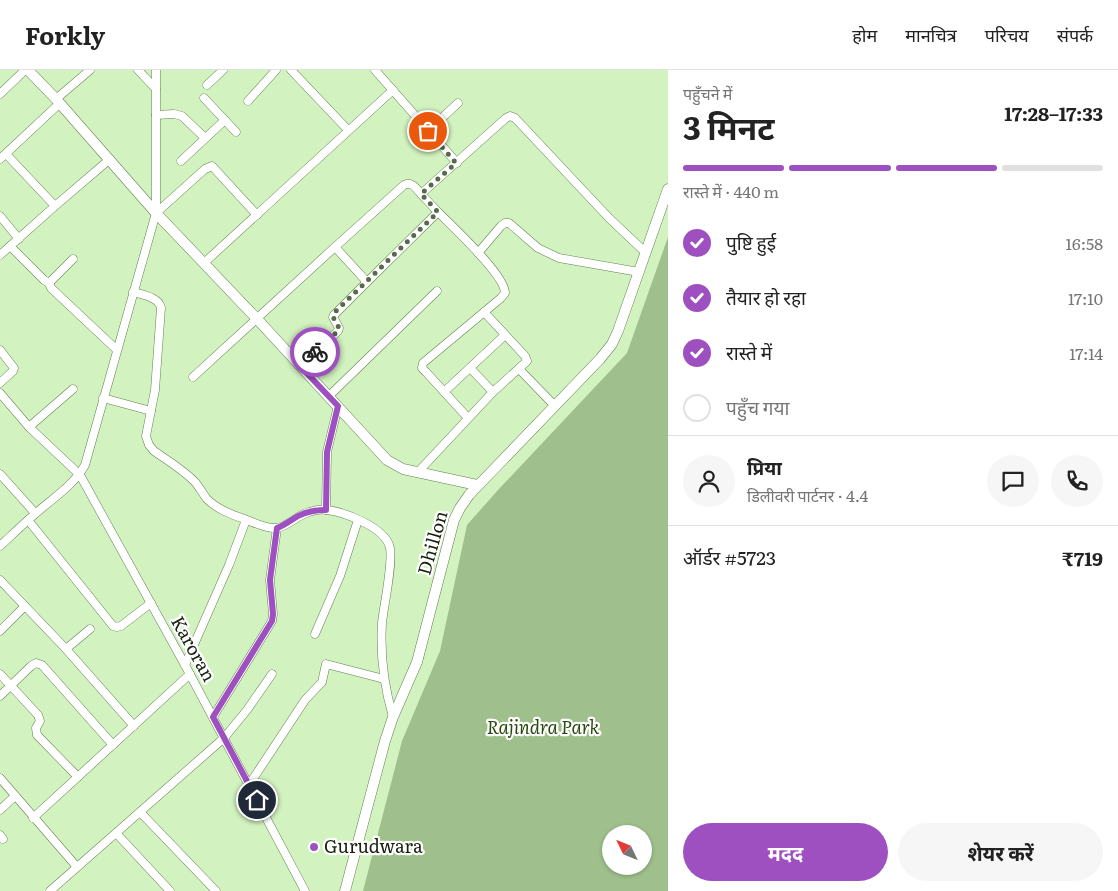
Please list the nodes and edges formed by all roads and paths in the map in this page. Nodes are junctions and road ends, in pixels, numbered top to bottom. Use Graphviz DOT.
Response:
graph roads {
  1 [pos="26,70"];
  2 [pos="90,70"];
  3 [pos="138,70"];
  4 [pos="156,70"];
  5 [pos="224,70"];
  6 [pos="276,70"];
  7 [pos="291,70"];
  8 [pos="378,71"];
  9 [pos="207,84"];
  10 [pos="156,89"];
  11 [pos="392,90"];
  12 [pos="0,94"];
  13 [pos="204,98"];
  14 [pos="58,101"];
  15 [pos="248,101"];
  16 [pos="458,103"];
  17 [pos="156,114"];
  18 [pos="225,120"];
  19 [pos="348,130"];
  20 [pos="428,131"];
  21 [pos="236,132"];
  22 [pos="206,138"];
  23 [pos="3,157"];
  24 [pos="110,159"];
  25 [pos="181,161"];
  26 [pos="456,163"];
  27 [pos="421,194"];
  28 [pos="667,196"];
  29 [pos="55,206"];
  30 [pos="438,212"];
  31 [pos="156,213"];
  32 [pos="257,215"];
  33 [pos="0,216"];
  34 [pos="19,239"];
  35 [pos="10,246"];
  36 [pos="335,247"];
  37 [pos="478,253"];
  38 [pos="646,254"];
  39 [pos="0,255"];
  40 [pos="73,259"];
  41 [pos="204,263"];
  42 [pos="639,272"];
  43 [pos="367,282"];
  44 [pos="49,283"];
  45 [pos="437,291"];
  46 [pos="133,292"];
  47 [pos="484,312"];
  48 [pos="257,319"];
  49 [pos="505,335"];
  50 [pos="0,350"];
  51 [pos="117,350"];
  52 [pos="300,366"];
  53 [pos="470,368"];
  54 [pos="519,369"];
  55 [pos="193,377"];
  56 [pos="0,383"];
  57 [pos="73,390"];
  58 [pos="444,392"];
  59 [pos="493,392"];
  60 [pos="0,393"];
  61 [pos="329,396"];
  62 [pos="103,398"];
  63 [pos="338,406"];
  64 [pos="555,406"];
  65 [pos="151,410"];
  66 [pos="468,418"];
  67 [pos="30,427"];
  68 [pos="418,472"];
  69 [pos="0,474"];
  70 [pos="80,475"];
  71 [pos="477,486"];
  72 [pos="326,510"];
  73 [pos="35,513"];
  74 [pos="28,520"];
  75 [pos="246,520"];
  76 [pos="358,520"];
  77 [pos="277,528"];
  78 [pos="0,546"];
  79 [pos="0,580"];
  80 [pos="151,603"];
  81 [pos="25,606"];
  82 [pos="90,629"];
  83 [pos="0,631"];
  84 [pos="315,634"];
  85 [pos="66,649"];
  86 [pos="185,665"];
  87 [pos="0,674"];
  88 [pos="190,674"];
  89 [pos="272,674"];
  90 [pos="384,679"];
  91 [pos="11,686"];
  92 [pos="0,696"];
  93 [pos="213,717"];
  94 [pos="393,717"];
  95 [pos="134,726"];
  96 [pos="224,738"];
  97 [pos="113,745"];
  98 [pos="78,777"];
  99 [pos="0,778"];
  100 [pos="249,785"];
  101 [pos="14,796"];
  102 [pos="0,810"];
  103 [pos="140,812"];
  104 [pos="33,818"];
  105 [pos="116,833"];
  106 [pos="76,867"];
  107 [pos="50,891"];
  108 [pos="170,891"];
  109 [pos="216,891"];
  110 [pos="305,891"];
  111 [pos="344,891"];
  1 -- 12 [label="street"];
  1 -- 14 [label="street"];
  2 -- 14 [label="street"];
  3 -- 10 [label="street"];
  4 -- 10 [label="street"];
  5 -- 9 [label="street"];
  6 -- 15 [label="street"];
  7 -- 19 [label="street"];
  8 -- 11 [label="street"];
  10 -- 17 [label="street"];
  11 -- 19 [label="street"];
  11 -- 20 [label="street"];
  13 -- 18 [label="street"];
  14 -- 23 [label="street"];
  14 -- 24 [label="street"];
  16 -- 20 [label="street"];
  17 -- 22 [label="street"];
  17 -- 31 [label="street"];
  18 -- 21 [label="street"];
  18 -- 22 [label="street"];
  19 -- 32 [label="street"];
  20 -- 26 [label="street"];
  22 -- 25 [label="street"];
  23 -- 29 [label="street"];
  24 -- 29 [label="street"];
  24 -- 31 [label="street"];
  26 -- 27 [label="street"];
  26 -- 38 [label="street"];
  27 -- 30 [label="street"];
  27 -- 36 [label="street"];
  28 -- 38 [label="street, Dhillon"];
  29 -- 34 [label="street"];
  30 -- 37 [label="street"];
  30 -- 43 [label="street"];
  31 -- 32 [label="street"];
  31 -- 41 [label="street"];
  31 -- 46 [label="street"];
  32 -- 41 [label="street"];
  33 -- 34 [label="street"];
  34 -- 35 [label="street"];
  35 -- 39 [label="street"];
  35 -- 44 [label="street"];
  36 -- 43 [label="street"];
  36 -- 48 [label="street"];
  37 -- 42 [label="street"];
  37 -- 47 [label="street"];
  38 -- 42 [label="street, Dhillon"];
  40 -- 44 [label="street"];
  41 -- 48 [label="street"];
  42 -- 64 [label="street, Dhillon"];
  43 -- 52 [label="street"];
  44 -- 51 [label="street"];
  45 -- 61 [label="street"];
  46 -- 51 [label="street"];
  46 -- 65 [label="street"];
  47 -- 49 [label="street"];
  47 -- 58 [label="street"];
  48 -- 52 [label="street"];
  48 -- 55 [label="street"];
  49 -- 53 [label="street"];
  49 -- 54 [label="street"];
  50 -- 56 [label="street"];
  51 -- 62 [label="street"];
  52 -- 61 [label="street"];
  53 -- 58 [label="street"];
  53 -- 59 [label="street"];
  54 -- 59 [label="street"];
  54 -- 64 [label="street"];
  57 -- 67 [label="street"];
  58 -- 66 [label="street"];
  59 -- 66 [label="street"];
  60 -- 67 [label="street, Karoran"];
  61 -- 63 [label="street"];
  62 -- 65 [label="street"];
  62 -- 70 [label="street"];
  63 -- 68 [label="street"];
  63 -- 72 [label="street"];
  64 -- 71 [label="street, Dhillon"];
  65 -- 75 [label="street"];
  66 -- 68 [label="street"];
  67 -- 70 [label="street, Karoran"];
  68 -- 71 [label="street"];
  69 -- 73 [label="street"];
  70 -- 73 [label="street"];
  70 -- 80 [label="street, Karoran"];
  71 -- 94 [label="street, Dhillon"];
  72 -- 76 [label="street"];
  72 -- 77 [label="street"];
  73 -- 74 [label="street"];
  74 -- 78 [label="street"];
  74 -- 80 [label="street"];
  75 -- 77 [label="street"];
  75 -- 86 [label="street"];
  76 -- 84 [label="street"];
  76 -- 90 [label="street"];
  77 -- 93 [label="street"];
  79 -- 81 [label="street"];
  80 -- 86 [label="street, Karoran"];
  81 -- 83 [label="street"];
  81 -- 85 [label="street"];
  82 -- 85 [label="street"];
  85 -- 95 [label="street"];
  86 -- 88 [label="street, Karoran"];
  87 -- 91 [label="street"];
  88 -- 93 [label="street, Karoran"];
  88 -- 95 [label="street"];
  89 -- 96 [label="street"];
  90 -- 94 [label="street"];
  90 -- 100 [label="street"];
  91 -- 92 [label="street"];
  91 -- 97 [label="street"];
  91 -- 98 [label="street"];
  93 -- 96 [label="street, Karoran"];
  94 -- 111 [label="street, Dhillon"];
  95 -- 97 [label="street"];
  96 -- 100 [label="street, Karoran"];
  96 -- 103 [label="street"];
  97 -- 98 [label="street"];
  98 -- 104 [label="street"];
  99 -- 101 [label="street"];
  100 -- 110 [label="street, Karoran"];
  101 -- 102 [label="street"];
  101 -- 104 [label="street"];
  103 -- 105 [label="street"];
  103 -- 109 [label="street"];
  104 -- 106 [label="street"];
  105 -- 106 [label="street"];
  105 -- 108 [label="street"];
  106 -- 107 [label="street"];
}
